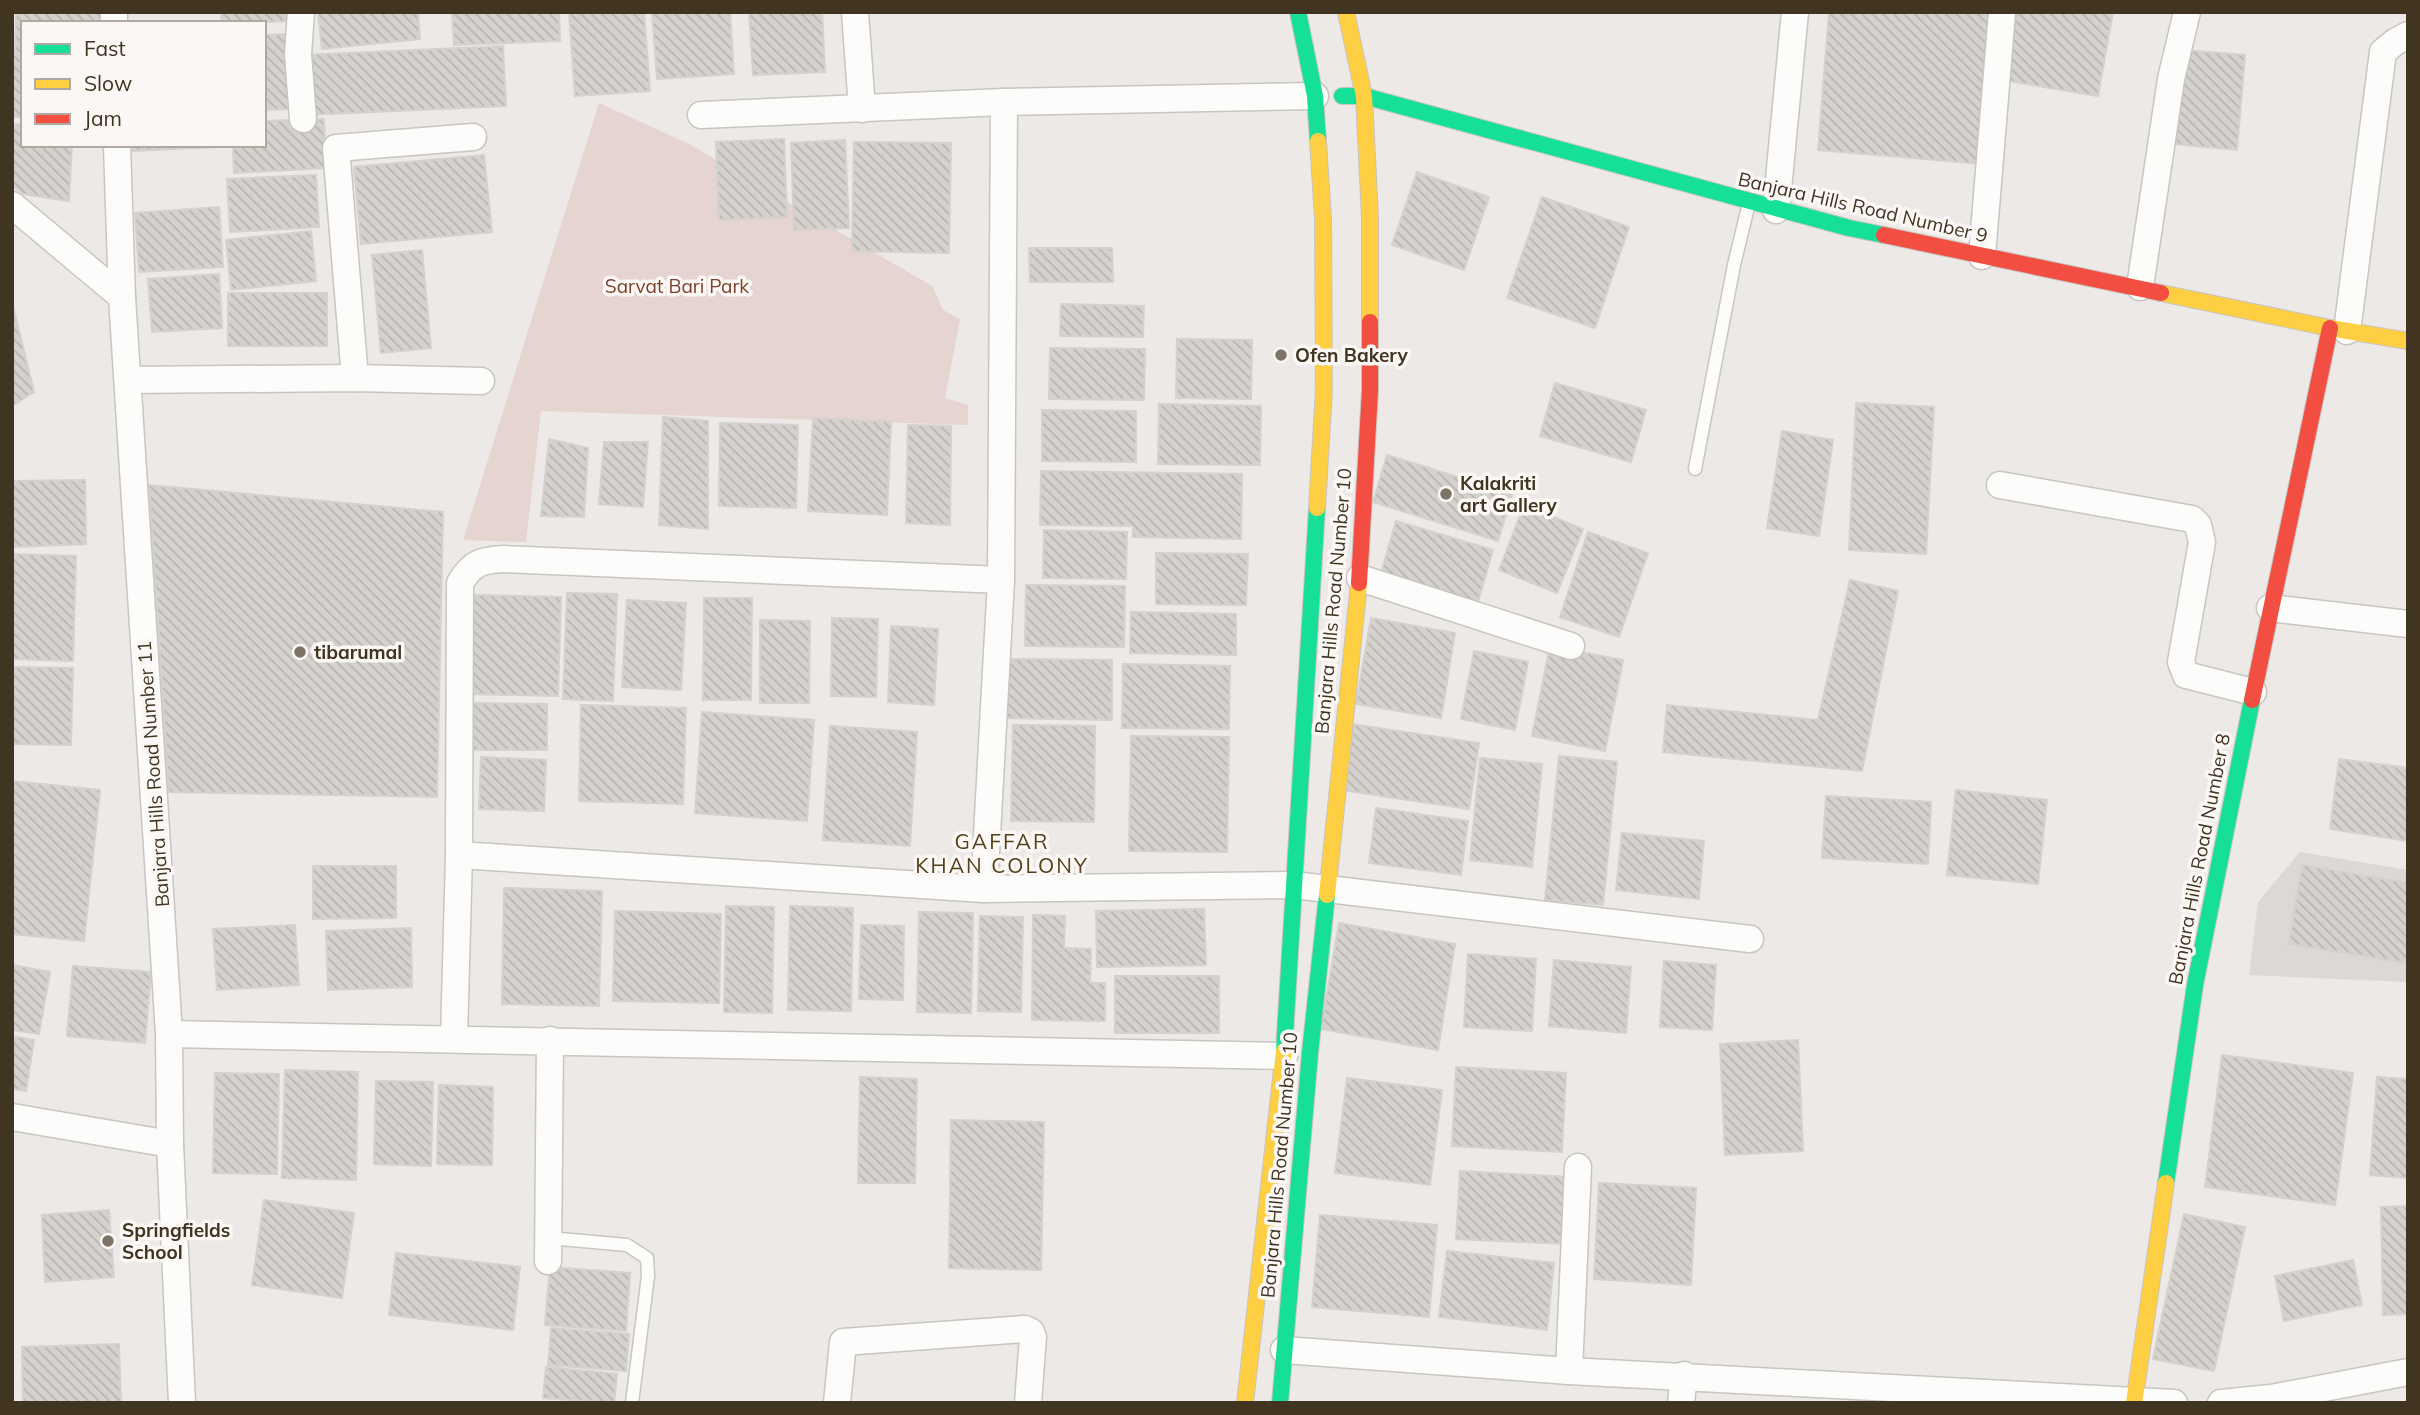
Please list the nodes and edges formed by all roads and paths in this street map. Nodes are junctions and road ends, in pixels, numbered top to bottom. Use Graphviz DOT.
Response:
graph roads {
  1 [pos="302,12"];
  2 [pos="855,12"];
  3 [pos="1298,12"];
  4 [pos="1346,12"];
  5 [pos="1795,12"];
  6 [pos="2002,12"];
  7 [pos="2187,12"];
  8 [pos="2408,35"];
  9 [pos="1315,96"];
  10 [pos="1364,96"];
  11 [pos="1004,102"];
  12 [pos="862,109"];
  13 [pos="701,115"];
  14 [pos="303,119"];
  15 [pos="473,137"];
  16 [pos="117,147"];
  17 [pos="1749,203"];
  18 [pos="12,205"];
  19 [pos="1776,210"];
  20 [pos="1982,256"];
  21 [pos="2140,288"];
  22 [pos="122,297"];
  23 [pos="2339,329"];
  24 [pos="2408,341"];
  25 [pos="355,378"];
  26 [pos="128,380"];
  27 [pos="481,381"];
  28 [pos="1695,469"];
  29 [pos="2000,485"];
  30 [pos="1360,578"];
  31 [pos="1001,580"];
  32 [pos="2270,608"];
  33 [pos="2408,624"];
  34 [pos="1571,646"];
  35 [pos="2253,692"];
  36 [pos="459,855"];
  37 [pos="1294,885"];
  38 [pos="1326,887"];
  39 [pos="984,890"];
  40 [pos="1751,939"];
  41 [pos="169,1034"];
  42 [pos="454,1038"];
  43 [pos="550,1040"];
  44 [pos="1284,1056"];
  45 [pos="12,1117"];
  46 [pos="170,1144"];
  47 [pos="1578,1167"];
  48 [pos="548,1250"];
  49 [pos="1284,1350"];
  50 [pos="1569,1371"];
  51 [pos="2408,1373"];
  52 [pos="1684,1375"];
  53 [pos="2134,1402"];
  54 [pos="182,1403"];
  55 [pos="632,1403"];
  56 [pos="837,1403"];
  57 [pos="1028,1403"];
  58 [pos="1245,1403"];
  59 [pos="1280,1403"];
  60 [pos="1681,1403"];
  61 [pos="2174,1403"];
  62 [pos="2221,1403"];
  1 -- 14 [label="street"];
  2 -- 12 [label="street"];
  3 -- 9 [label="main road, Banjara Hills Road Number 10"];
  4 -- 10 [label="main road, Banjara Hills Road Number 10"];
  5 -- 19 [label="street"];
  6 -- 20 [label="street"];
  7 -- 21 [label="street"];
  8 -- 23 [label="street"];
  9 -- 10 [label="main road, Banjara Hills Road Number 9"];
  9 -- 11 [label="street"];
  9 -- 37 [label="main road, Banjara Hills Road Number 10"];
  10 -- 17 [label="main road, Banjara Hills Road Number 9"];
  10 -- 30 [label="main road, Banjara Hills Road Number 10"];
  11 -- 12 [label="street"];
  11 -- 31 [label="street"];
  12 -- 13 [label="street"];
  15 -- 25 [label="street"];
  16 -- 22 [label="street, Banjara Hills Road Number 11"];
  17 -- 19 [label="main road, Banjara Hills Road Number 9"];
  17 -- 28 [label="lane"];
  18 -- 22 [label="street"];
  19 -- 20 [label="main road, Banjara Hills Road Number 9"];
  20 -- 21 [label="main road, Banjara Hills Road Number 9"];
  21 -- 23 [label="main road, Banjara Hills Road Number 9"];
  22 -- 26 [label="street, Banjara Hills Road Number 11"];
  23 -- 24 [label="main road, Banjara Hills Road Number 9"];
  23 -- 32 [label="main road, Banjara Hills Road Number 8"];
  25 -- 26 [label="street"];
  25 -- 27 [label="street"];
  26 -- 41 [label="street, Banjara Hills Road Number 11"];
  29 -- 35 [label="street"];
  30 -- 34 [label="street"];
  30 -- 38 [label="main road, Banjara Hills Road Number 10"];
  31 -- 36 [label="street"];
  31 -- 39 [label="street"];
  32 -- 33 [label="street"];
  32 -- 35 [label="main road, Banjara Hills Road Number 8"];
  35 -- 53 [label="main road, Banjara Hills Road Number 8"];
  36 -- 39 [label="street"];
  36 -- 42 [label="street"];
  37 -- 38 [label="street"];
  37 -- 39 [label="street"];
  37 -- 44 [label="main road, Banjara Hills Road Number 10"];
  38 -- 40 [label="street"];
  38 -- 49 [label="main road, Banjara Hills Road Number 10"];
  41 -- 42 [label="street"];
  41 -- 46 [label="street, Banjara Hills Road Number 11"];
  42 -- 43 [label="street"];
  43 -- 44 [label="street"];
  43 -- 48 [label="street"];
  44 -- 58 [label="main road, Banjara Hills Road Number 10"];
  45 -- 46 [label="street"];
  46 -- 54 [label="street, Banjara Hills Road Number 11"];
  47 -- 50 [label="street"];
  48 -- 55 [label="lane"];
  49 -- 50 [label="street"];
  49 -- 59 [label="main road, Banjara Hills Road Number 10"];
  50 -- 52 [label="street"];
  51 -- 62 [label="street"];
  52 -- 53 [label="street"];
  52 -- 60 [label="street"];
  53 -- 61 [label="street"];
  56 -- 57 [label="street"];
}
